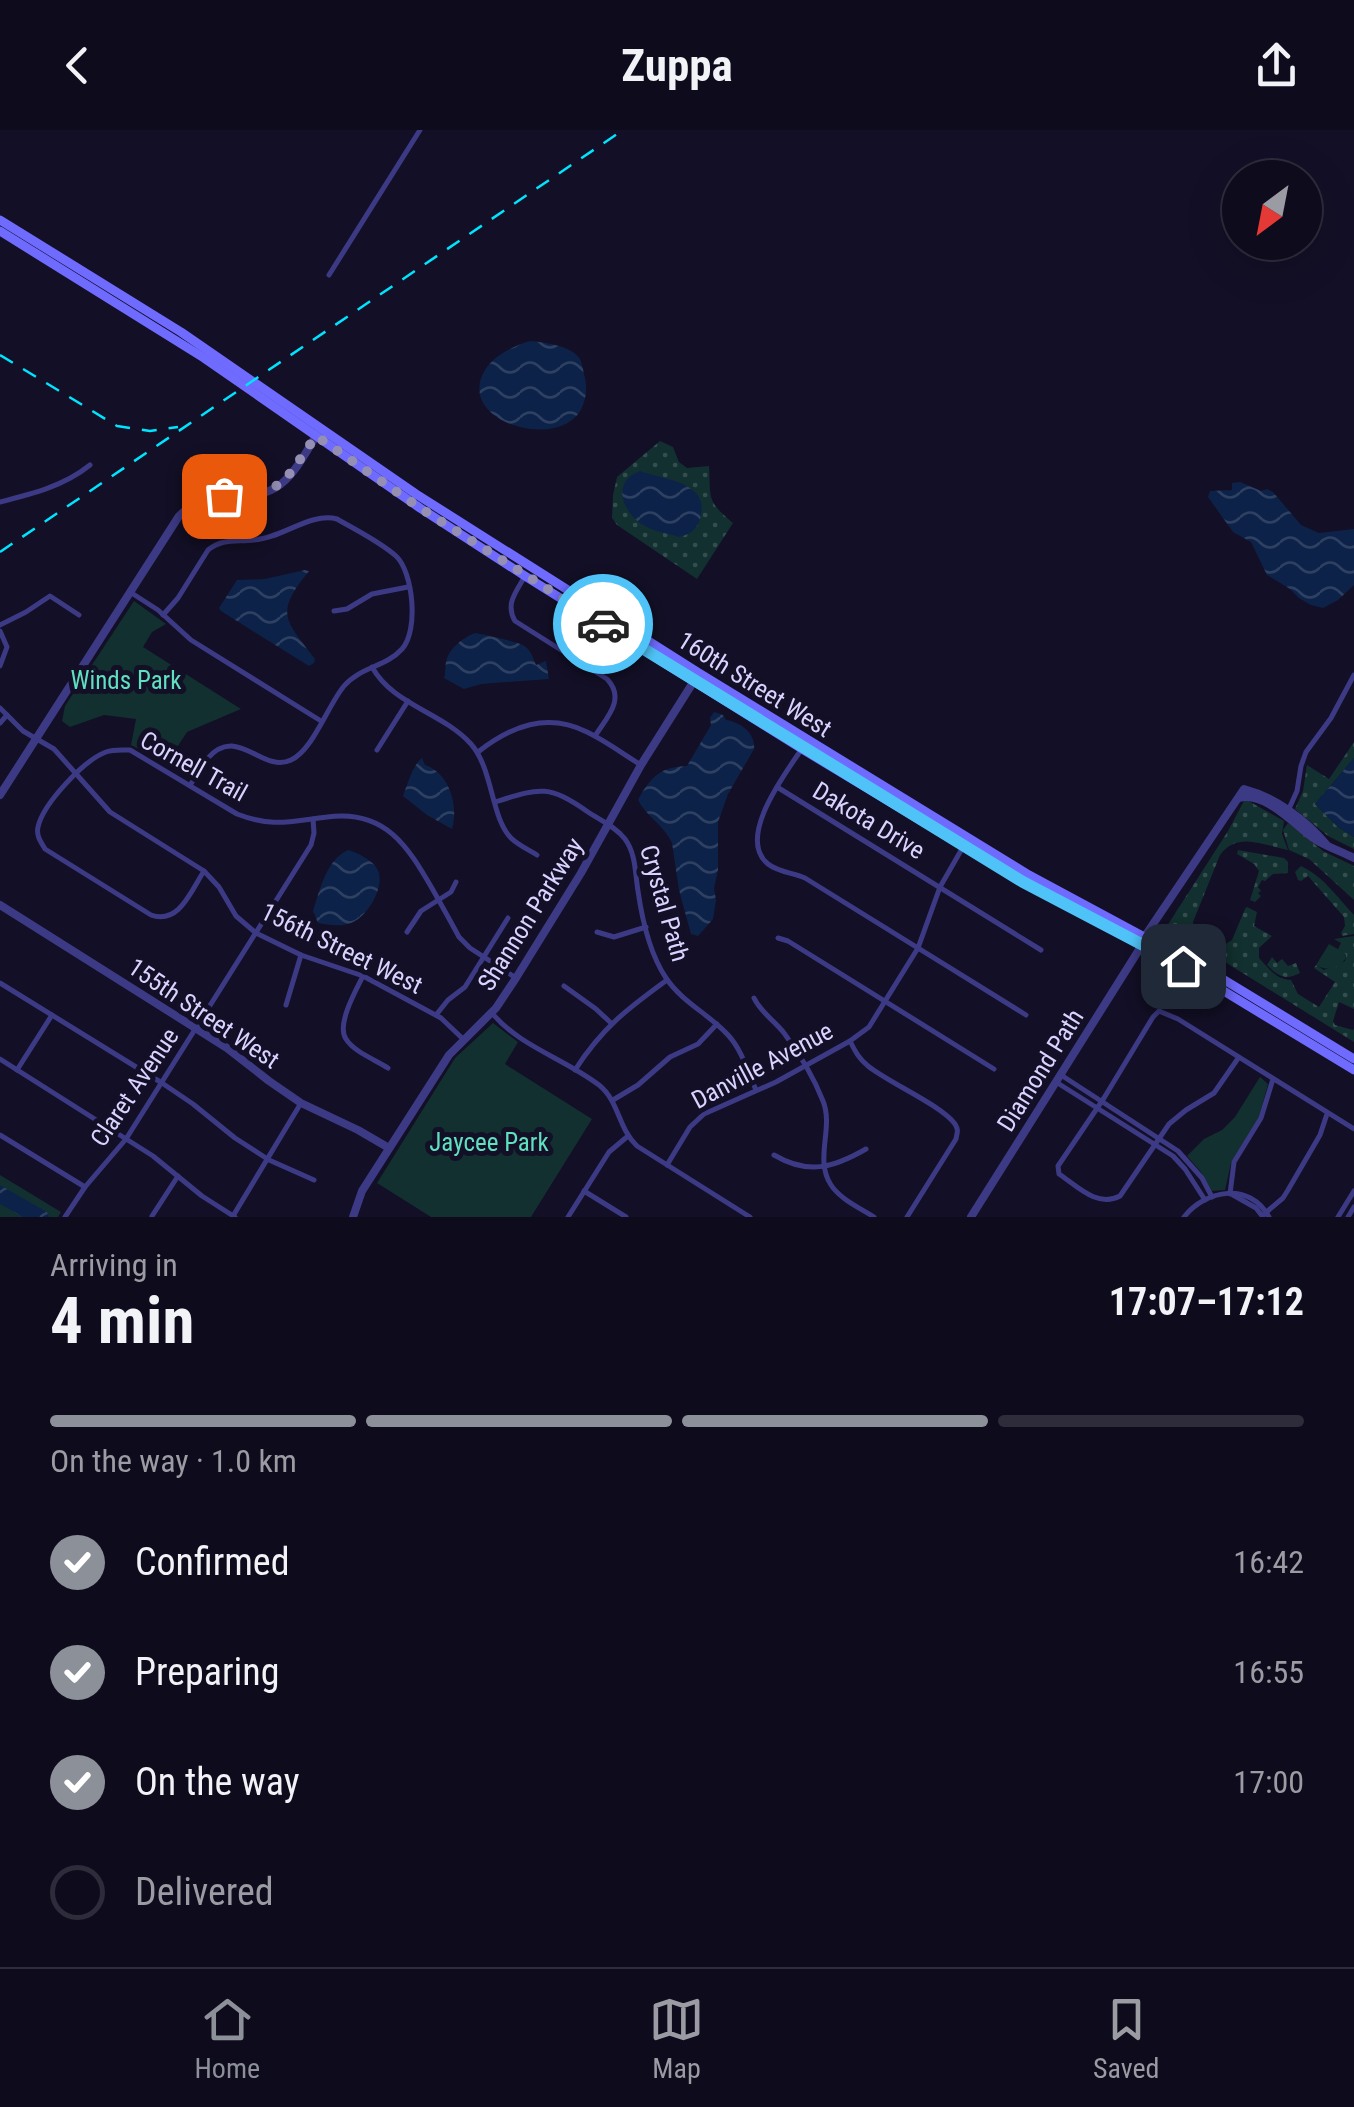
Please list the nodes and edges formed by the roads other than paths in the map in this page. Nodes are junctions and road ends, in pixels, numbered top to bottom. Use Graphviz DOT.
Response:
graph roads {
  1 [pos="420,130"];
  2 [pos="0,220"];
  3 [pos="0,231"];
  4 [pos="329,275"];
  5 [pos="318,432"];
  6 [pos="90,464"];
  7 [pos="0,502"];
  8 [pos="526,576"];
  9 [pos="408,587"];
  10 [pos="130,592"];
  11 [pos="334,611"];
  12 [pos="80,614"];
  13 [pos="163,615"];
  14 [pos="0,628"];
  15 [pos="0,666"];
  16 [pos="372,667"];
  17 [pos="1354,675"];
  18 [pos="696,677"];
  19 [pos="408,701"];
  20 [pos="0,708"];
  21 [pos="7,715"];
  22 [pos="321,721"];
  23 [pos="0,723"];
  24 [pos="33,736"];
  25 [pos="595,736"];
  26 [pos="802,749"];
  27 [pos="377,750"];
  28 [pos="477,752"];
  29 [pos="642,764"];
  30 [pos="75,773"];
  31 [pos="190,785"];
  32 [pos="777,787"];
  33 [pos="0,795"];
  34 [pos="495,802"];
  35 [pos="1287,813"];
  36 [pos="313,819"];
  37 [pos="608,825"];
  38 [pos="963,846"];
  39 [pos="537,855"];
  40 [pos="1354,858"];
  41 [pos="204,871"];
  42 [pos="1029,875"];
  43 [pos="456,882"];
  44 [pos="940,887"];
  45 [pos="438,899"];
  46 [pos="0,906"];
  47 [pos="508,918"];
  48 [pos="646,928"];
  49 [pos="407,932"];
  50 [pos="597,932"];
  51 [pos="256,933"];
  52 [pos="778,938"];
  53 [pos="1144,940"];
  54 [pos="918,948"];
  55 [pos="1041,950"];
  56 [pos="301,955"];
  57 [pos="484,958"];
  58 [pos="364,976"];
  59 [pos="516,978"];
  60 [pos="667,980"];
  61 [pos="0,983"];
  62 [pos="564,986"];
  63 [pos="754,998"];
  64 [pos="886,1002"];
  65 [pos="286,1005"];
  66 [pos="492,1013"];
  67 [pos="52,1015"];
  68 [pos="1026,1015"];
  69 [pos="436,1016"];
  70 [pos="611,1023"];
  71 [pos="717,1024"];
  72 [pos="196,1028"];
  73 [pos="463,1039"];
  74 [pos="850,1041"];
  75 [pos="1239,1057"];
  76 [pos="0,1060"];
  77 [pos="1354,1060"];
  78 [pos="805,1066"];
  79 [pos="388,1068"];
  80 [pos="17,1070"];
  81 [pos="575,1070"];
  82 [pos="994,1070"];
  83 [pos="1354,1070"];
  84 [pos="1058,1078"];
  85 [pos="1273,1078"];
  86 [pos="162,1084"];
  87 [pos="756,1090"];
  88 [pos="613,1100"];
  89 [pos="301,1102"];
  90 [pos="1099,1105"];
  91 [pos="1327,1112"];
  92 [pos="1354,1129"];
  93 [pos="0,1134"];
  94 [pos="628,1136"];
  95 [pos="126,1139"];
  96 [pos="1156,1141"];
  97 [pos="389,1148"];
  98 [pos="866,1149"];
  99 [pos="774,1155"];
  100 [pos="269,1160"];
  101 [pos="667,1165"];
  102 [pos="824,1167"];
  103 [pos="178,1176"];
  104 [pos="314,1180"];
  105 [pos="85,1188"];
  106 [pos="584,1191"];
  107 [pos="1353,1193"];
  108 [pos="1230,1194"];
  109 [pos="1208,1199"];
  110 [pos="1354,1206"];
  111 [pos="1266,1215"];
  112 [pos="152,1216"];
  113 [pos="234,1216"];
  114 [pos="65,1217"];
  115 [pos="353,1217"];
  116 [pos="568,1217"];
  117 [pos="626,1217"];
  118 [pos="750,1217"];
  119 [pos="874,1217"];
  120 [pos="908,1217"];
  121 [pos="970,1217"];
  122 [pos="1184,1217"];
  123 [pos="1338,1217"];
  124 [pos="1348,1217"];
  1 -- 4 [label="street"];
  2 -- 5 [label="main road, 160th Street West"];
  3 -- 5 [label="main road, 160th Street West"];
  5 -- 8 [label="main road, 160th Street West"];
  5 -- 10 [label="street"];
  5 -- 18 [label="main road, 160th Street West"];
  6 -- 7 [label="street"];
  8 -- 18 [label="main road, 160th Street West"];
  8 -- 25 [label="street"];
  9 -- 11 [label="street"];
  9 -- 13 [label="street"];
  9 -- 16 [label="street"];
  10 -- 13 [label="street"];
  10 -- 24 [label="street"];
  12 -- 14 [label="street"];
  13 -- 22 [label="street"];
  14 -- 15 [label="street"];
  16 -- 19 [label="street"];
  16 -- 22 [label="street"];
  17 -- 35 [label="street"];
  18 -- 26 [label="main road, 160th Street West"];
  18 -- 29 [label="street, Shannon Parkway"];
  18 -- 42 [label="main road, 160th Street West"];
  19 -- 27 [label="street"];
  19 -- 28 [label="street"];
  20 -- 21 [label="street, 156th Street West"];
  21 -- 23 [label="street"];
  21 -- 24 [label="street, 156th Street West"];
  22 -- 31 [label="street"];
  24 -- 30 [label="street, 156th Street West"];
  24 -- 33 [label="street"];
  25 -- 28 [label="street"];
  25 -- 29 [label="street"];
  26 -- 32 [label="street"];
  26 -- 38 [label="main road, 160th Street West"];
  28 -- 34 [label="street"];
  29 -- 37 [label="street, Shannon Parkway"];
  30 -- 31 [label="street, Cornell Trail"];
  30 -- 41 [label="street, 156th Street West"];
  30 -- 41 [label="street, Cornell Trail"];
  31 -- 36 [label="street, Cornell Trail"];
  32 -- 44 [label="street, Dakota Drive"];
  32 -- 54 [label="street"];
  34 -- 37 [label="street, Crystal Path"];
  34 -- 39 [label="street"];
  35 -- 40 [label="street"];
  35 -- 53 [label="street, Diamond Path"];
  36 -- 45 [label="street, Cornell Trail"];
  36 -- 51 [label="street, Claret Avenue"];
  37 -- 48 [label="street, Crystal Path"];
  37 -- 59 [label="street, Shannon Parkway"];
  38 -- 42 [label="main road"];
  38 -- 44 [label="street, Danville Avenue"];
  38 -- 53 [label="main road, 160th Street West"];
  41 -- 51 [label="street, 156th Street West"];
  42 -- 53 [label="main road, 160th Street West"];
  43 -- 45 [label="street"];
  44 -- 54 [label="street, Danville Avenue"];
  44 -- 55 [label="street, Dakota Drive"];
  45 -- 49 [label="street"];
  45 -- 57 [label="street, Cornell Trail"];
  46 -- 72 [label="street, 155th Street West"];
  47 -- 57 [label="street"];
  48 -- 50 [label="street"];
  48 -- 60 [label="street, Crystal Path"];
  51 -- 56 [label="street, 156th Street West"];
  51 -- 72 [label="street, Claret Avenue"];
  52 -- 64 [label="street"];
  53 -- 77 [label="main road, 160th Street West"];
  53 -- 83 [label="main road, 160th Street West"];
  53 -- 84 [label="street, Diamond Path"];
  54 -- 64 [label="street, Danville Avenue"];
  54 -- 68 [label="street"];
  56 -- 58 [label="street, 156th Street West"];
  56 -- 65 [label="street"];
  57 -- 59 [label="street, Cornell Trail"];
  57 -- 69 [label="street"];
  58 -- 69 [label="street, 156th Street West"];
  58 -- 79 [label="street"];
  59 -- 66 [label="street, Shannon Parkway"];
  60 -- 70 [label="street"];
  60 -- 71 [label="street, Crystal Path"];
  61 -- 67 [label="street"];
  62 -- 70 [label="street"];
  63 -- 78 [label="street"];
  64 -- 74 [label="street, Danville Avenue"];
  64 -- 82 [label="street"];
  66 -- 73 [label="street, Shannon Parkway"];
  66 -- 81 [label="street"];
  67 -- 80 [label="street"];
  67 -- 86 [label="street"];
  69 -- 73 [label="street, 156th Street West"];
  70 -- 81 [label="street"];
  71 -- 87 [label="street, Crystal Path"];
  71 -- 88 [label="street"];
  72 -- 86 [label="street, Claret Avenue"];
  72 -- 89 [label="street, 155th Street West"];
  73 -- 97 [label="street, Shannon Parkway"];
  74 -- 78 [label="street, Danville Avenue"];
  74 -- 120 [label="street"];
  75 -- 85 [label="street"];
  75 -- 90 [label="street"];
  75 -- 96 [label="street"];
  76 -- 80 [label="street"];
  78 -- 87 [label="street, Danville Avenue"];
  78 -- 102 [label="street"];
  80 -- 95 [label="street"];
  81 -- 88 [label="street"];
  84 -- 90 [label="street"];
  84 -- 121 [label="street, Diamond Path"];
  85 -- 91 [label="street"];
  85 -- 108 [label="street"];
  86 -- 95 [label="street, Claret Avenue"];
  86 -- 100 [label="street"];
  87 -- 101 [label="street, Danville Avenue"];
  88 -- 94 [label="street"];
  89 -- 97 [label="street, 155th Street West"];
  89 -- 100 [label="street"];
  90 -- 96 [label="street"];
  90 -- 96 [label="street"];
  91 -- 92 [label="street"];
  91 -- 111 [label="street"];
  93 -- 105 [label="street"];
  94 -- 101 [label="street"];
  94 -- 106 [label="street"];
  95 -- 103 [label="street"];
  95 -- 105 [label="street, Claret Avenue"];
  96 -- 109 [label="street"];
  97 -- 115 [label="street, Shannon Parkway"];
  98 -- 102 [label="street"];
  99 -- 102 [label="street"];
  100 -- 104 [label="street"];
  100 -- 113 [label="street"];
  101 -- 118 [label="street"];
  102 -- 119 [label="street"];
  103 -- 112 [label="street"];
  103 -- 113 [label="street"];
  105 -- 114 [label="street, Claret Avenue"];
  106 -- 116 [label="street"];
  106 -- 117 [label="street"];
  107 -- 123 [label="street"];
  108 -- 109 [label="street"];
  108 -- 111 [label="street"];
  109 -- 122 [label="street"];
  110 -- 124 [label="street"];
}
